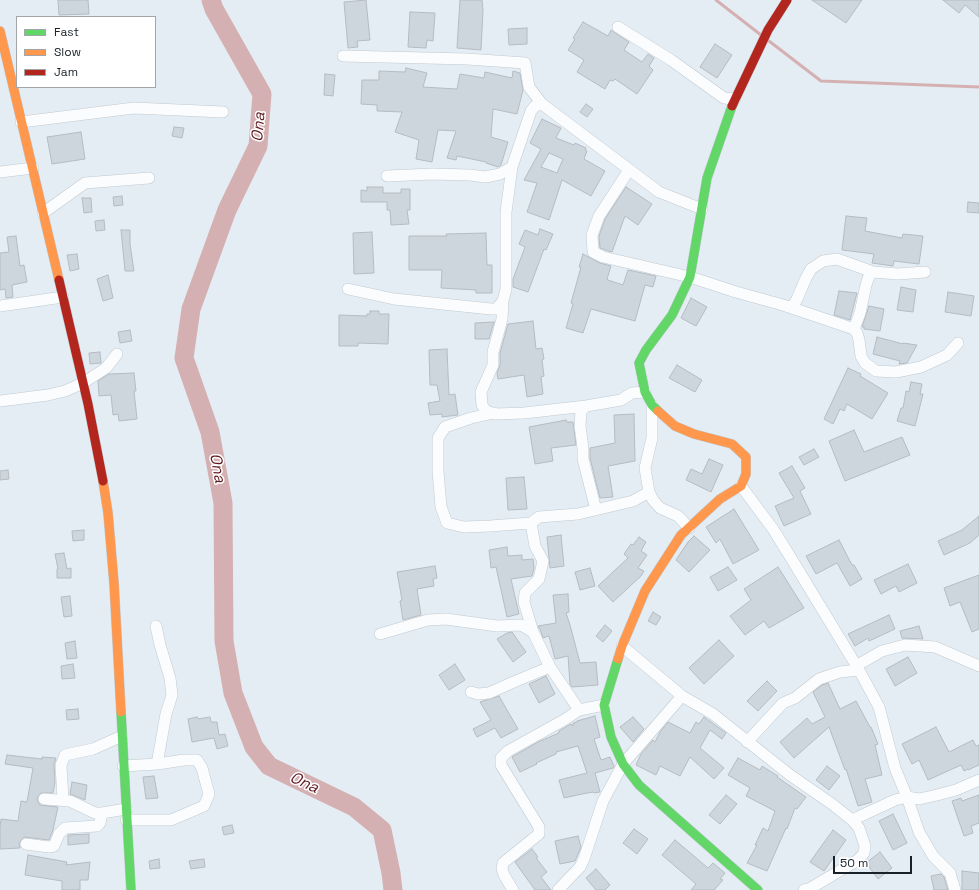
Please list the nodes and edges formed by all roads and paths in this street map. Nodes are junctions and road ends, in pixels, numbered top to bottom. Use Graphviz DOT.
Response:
graph roads {
  1 [pos="787,0"];
  2 [pos="618,27"];
  3 [pos="0,31"];
  4 [pos="343,56"];
  5 [pos="735,99"];
  6 [pos="542,104"];
  7 [pos="224,112"];
  8 [pos="21,122"];
  9 [pos="512,167"];
  10 [pos="33,168"];
  11 [pos="629,170"];
  12 [pos="0,172"];
  13 [pos="387,176"];
  14 [pos="149,178"];
  15 [pos="681,202"];
  16 [pos="703,205"];
  17 [pos="43,213"];
  18 [pos="699,224"];
  19 [pos="873,272"];
  20 [pos="926,272"];
  21 [pos="690,277"];
  22 [pos="348,289"];
  23 [pos="63,297"];
  24 [pos="503,301"];
  25 [pos="0,306"];
  26 [pos="792,308"];
  27 [pos="854,329"];
  28 [pos="958,343"];
  29 [pos="117,354"];
  30 [pos="83,384"];
  31 [pos="645,392"];
  32 [pos="0,401"];
  33 [pos="652,405"];
  34 [pos="586,406"];
  35 [pos="494,413"];
  36 [pos="741,486"];
  37 [pos="650,492"];
  38 [pos="596,510"];
  39 [pos="531,523"];
  40 [pos="689,528"];
  41 [pos="156,626"];
  42 [pos="533,632"];
  43 [pos="380,634"];
  44 [pos="622,646"];
  45 [pos="979,666"];
  46 [pos="550,667"];
  47 [pos="858,668"];
  48 [pos="472,692"];
  49 [pos="682,696"];
  50 [pos="604,705"];
  51 [pos="579,710"];
  52 [pos="122,736"];
  53 [pos="747,742"];
  54 [pos="157,764"];
  55 [pos="623,764"];
  56 [pos="123,766"];
  57 [pos="979,780"];
  58 [pos="907,797"];
  59 [pos="44,799"];
  60 [pos="63,800"];
  61 [pos="126,809"];
  62 [pos="102,813"];
  63 [pos="126,820"];
  64 [pos="852,820"];
  65 [pos="26,844"];
  66 [pos="131,890"];
  67 [pos="513,890"];
  68 [pos="558,890"];
  69 [pos="758,890"];
  70 [pos="804,890"];
  71 [pos="955,890"];
  1 -- 5 [label="main road"];
  2 -- 5 [label="street"];
  3 -- 8 [label="main road"];
  4 -- 6 [label="street"];
  5 -- 16 [label="main road"];
  6 -- 9 [label="street"];
  6 -- 11 [label="street"];
  7 -- 8 [label="street"];
  8 -- 10 [label="main road"];
  9 -- 13 [label="street"];
  9 -- 24 [label="street"];
  10 -- 12 [label="street"];
  10 -- 17 [label="main road"];
  11 -- 15 [label="street"];
  11 -- 21 [label="street"];
  14 -- 17 [label="street"];
  15 -- 16 [label="street"];
  15 -- 18 [label="street"];
  16 -- 18 [label="main road"];
  17 -- 23 [label="main road"];
  18 -- 21 [label="main road"];
  19 -- 20 [label="street"];
  19 -- 26 [label="street"];
  19 -- 27 [label="street"];
  21 -- 26 [label="street"];
  21 -- 31 [label="main road"];
  22 -- 24 [label="street"];
  23 -- 25 [label="street"];
  23 -- 30 [label="main road"];
  24 -- 35 [label="street"];
  26 -- 27 [label="street"];
  27 -- 28 [label="street"];
  29 -- 30 [label="street"];
  30 -- 32 [label="street"];
  30 -- 52 [label="main road"];
  31 -- 33 [label="main road"];
  31 -- 34 [label="street"];
  33 -- 36 [label="main road"];
  33 -- 37 [label="street"];
  34 -- 35 [label="street"];
  34 -- 38 [label="street"];
  35 -- 39 [label="street"];
  36 -- 40 [label="main road"];
  36 -- 47 [label="street"];
  37 -- 38 [label="street"];
  37 -- 40 [label="street"];
  38 -- 39 [label="street"];
  39 -- 42 [label="street"];
  40 -- 44 [label="main road"];
  41 -- 54 [label="street"];
  42 -- 43 [label="street"];
  42 -- 46 [label="street"];
  44 -- 49 [label="street"];
  44 -- 50 [label="main road"];
  45 -- 47 [label="street"];
  46 -- 48 [label="street"];
  46 -- 51 [label="street"];
  47 -- 53 [label="street"];
  47 -- 58 [label="street"];
  49 -- 53 [label="street"];
  49 -- 55 [label="street"];
  50 -- 51 [label="street"];
  50 -- 55 [label="main road"];
  51 -- 67 [label="street"];
  52 -- 56 [label="main road"];
  52 -- 60 [label="street"];
  53 -- 64 [label="street"];
  54 -- 56 [label="street"];
  54 -- 63 [label="street"];
  55 -- 68 [label="street"];
  55 -- 69 [label="main road"];
  56 -- 61 [label="main road"];
  57 -- 58 [label="street"];
  58 -- 64 [label="street"];
  58 -- 71 [label="street"];
  59 -- 60 [label="street"];
  60 -- 62 [label="street"];
  61 -- 62 [label="street"];
  61 -- 63 [label="main road"];
  62 -- 65 [label="street"];
  63 -- 66 [label="main road"];
  64 -- 70 [label="street"];
}
